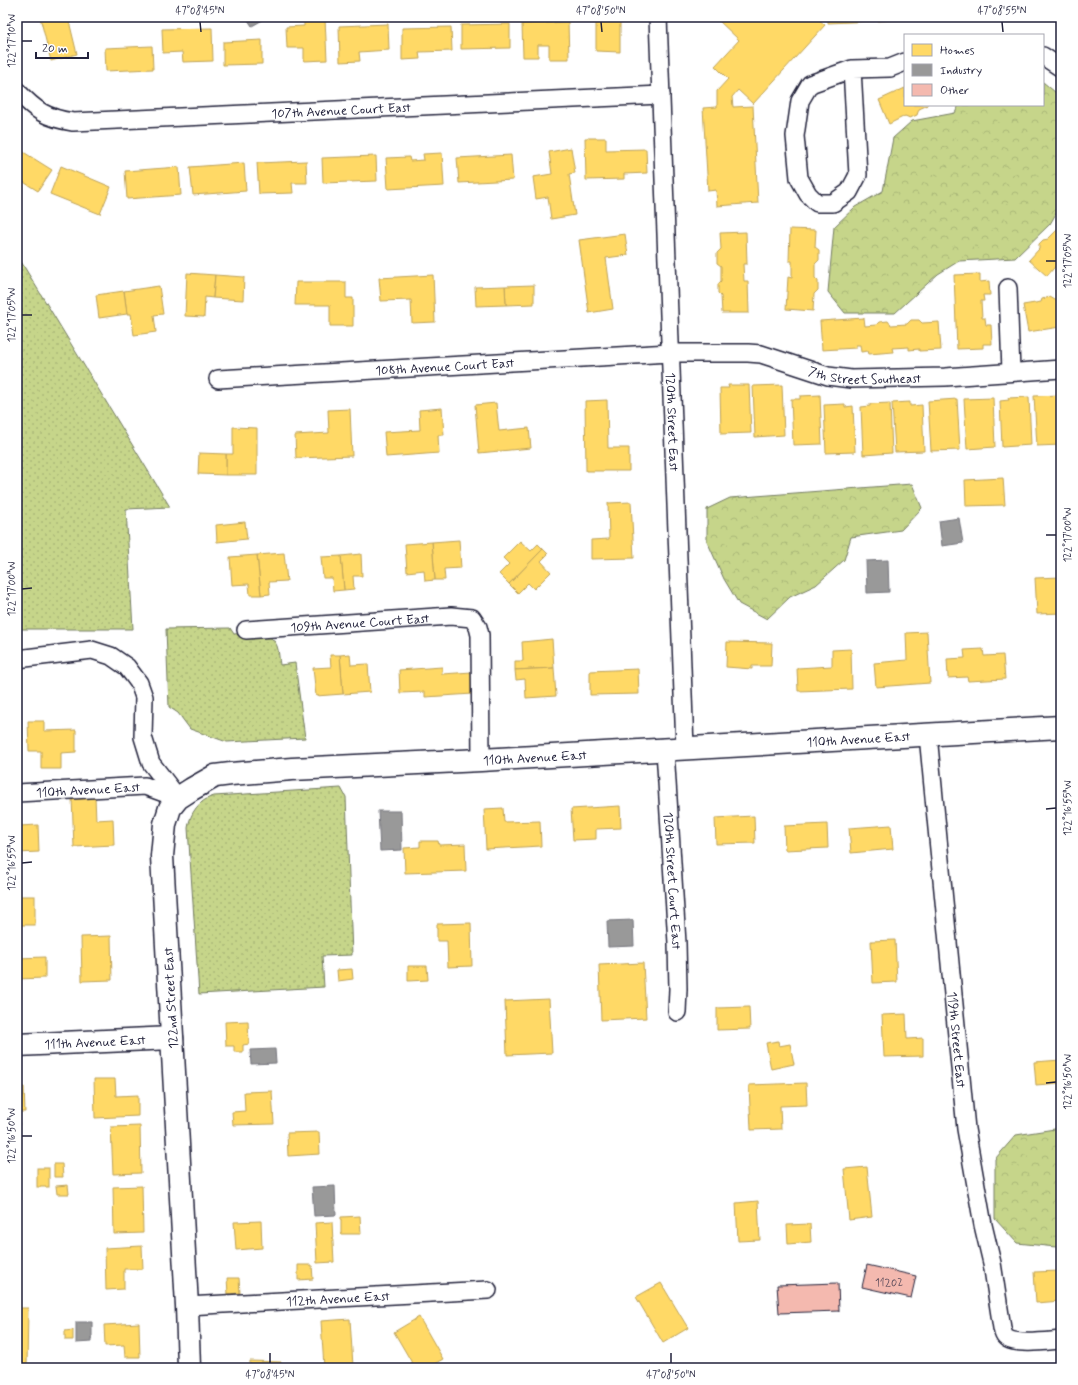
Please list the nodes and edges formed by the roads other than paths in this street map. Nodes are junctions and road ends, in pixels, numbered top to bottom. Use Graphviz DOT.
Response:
graph roads {
  1 [pos="658,17"];
  2 [pos="1044,57"];
  3 [pos="904,62"];
  4 [pos="1061,68"];
  5 [pos="852,69"];
  6 [pos="661,95"];
  7 [pos="20,100"];
  8 [pos="1008,288"];
  9 [pos="670,353"];
  10 [pos="1061,369"];
  11 [pos="1011,372"];
  12 [pos="218,379"];
  13 [pos="246,630"];
  14 [pos="17,659"];
  15 [pos="1061,727"];
  16 [pos="928,735"];
  17 [pos="675,749"];
  18 [pos="481,760"];
  19 [pos="17,793"];
  20 [pos="178,798"];
  21 [pos="677,1012"];
  22 [pos="172,1038"];
  23 [pos="17,1045"];
  24 [pos="488,1290"];
  25 [pos="187,1306"];
  26 [pos="1061,1340"];
  27 [pos="189,1368"];
  1 -- 6 [label="street"];
  2 -- 4 [label="street"];
  3 -- 5 [label="street"];
  5 -- 5 [label="street"];
  6 -- 7 [label="street, 107th Avenue Court East"];
  6 -- 9 [label="street, 120th Street East"];
  8 -- 11 [label="street"];
  9 -- 11 [label="street, 7th Street Southeast"];
  9 -- 12 [label="street, 108th Avenue Court East"];
  9 -- 17 [label="street, 120th Street East"];
  10 -- 11 [label="street, 7th Street Southeast"];
  13 -- 18 [label="street, 109th Avenue Court East"];
  14 -- 20 [label="street"];
  15 -- 16 [label="street, 110th Avenue East"];
  16 -- 17 [label="street, 110th Avenue East"];
  16 -- 26 [label="street, 119th Street East"];
  17 -- 18 [label="street, 110th Avenue East"];
  17 -- 21 [label="street, 120th Street Court East"];
  18 -- 20 [label="street, 110th Avenue East"];
  19 -- 20 [label="street, 110th Avenue East"];
  20 -- 22 [label="street, 122nd Street East"];
  22 -- 23 [label="street, 111th Avenue East"];
  22 -- 25 [label="street, 122nd Street East"];
  24 -- 25 [label="street, 112th Avenue East"];
  25 -- 27 [label="street, 122nd Street East"];
}
